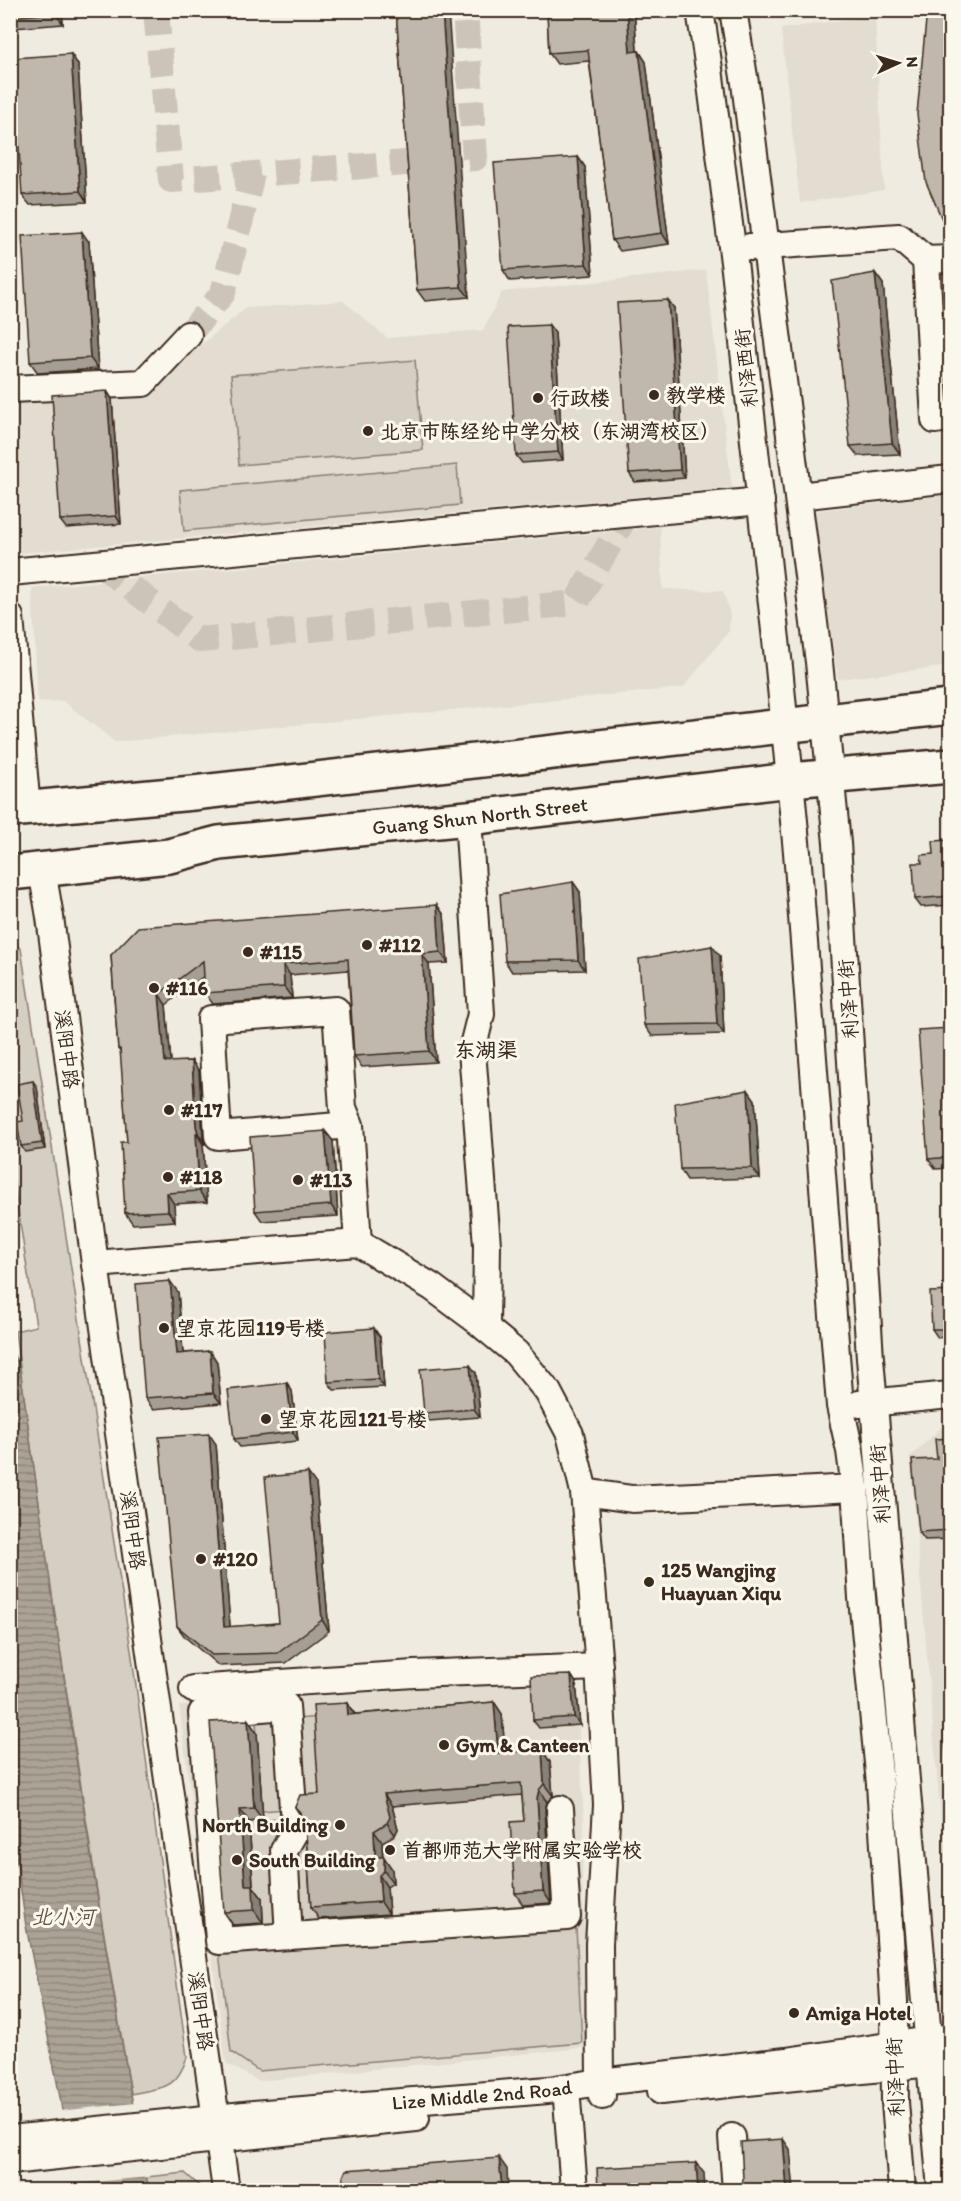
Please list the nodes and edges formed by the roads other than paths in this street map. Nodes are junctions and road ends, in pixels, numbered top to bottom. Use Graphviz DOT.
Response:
graph roads {
  1 [pos="700,10"];
  2 [pos="733,10"];
  3 [pos="766,245"];
  4 [pos="732,248"];
  5 [pos="938,260"];
  6 [pos="188,335"];
  7 [pos="10,389"];
  8 [pos="951,418"];
  9 [pos="951,479"];
  10 [pos="798,496"];
  11 [pos="761,501"];
  12 [pos="10,572"];
  13 [pos="10,617"];
  14 [pos="951,707"];
  15 [pos="825,721"];
  16 [pos="785,726"];
  17 [pos="951,766"];
  18 [pos="830,777"];
  19 [pos="791,780"];
  20 [pos="19,810"];
  21 [pos="468,818"];
  22 [pos="26,871"];
  23 [pos="350,1125"];
  24 [pos="358,1243"];
  25 [pos="94,1264"];
  26 [pos="486,1328"];
  27 [pos="951,1395"];
  28 [pos="874,1403"];
  29 [pos="840,1406"];
  30 [pos="855,1488"];
  31 [pos="584,1492"];
  32 [pos="599,1667"];
  33 [pos="193,1689"];
  34 [pos="560,1809"];
  35 [pos="214,1818"];
  36 [pos="174,1820"];
  37 [pos="289,1936"];
  38 [pos="940,2050"];
  39 [pos="893,2057"];
  40 [pos="601,2089"];
  41 [pos="567,2100"];
  42 [pos="218,2128"];
  43 [pos="732,2137"];
  44 [pos="10,2139"];
  45 [pos="54,2146"];
  46 [pos="10,2161"];
  47 [pos="226,2190"];
  48 [pos="574,2190"];
  49 [pos="736,2190"];
  50 [pos="902,2190"];
  51 [pos="941,2190"];
  1 -- 4 [label="street, 利泽西街"];
  2 -- 3 [label="street, 利泽西街"];
  3 -- 4 [label="street"];
  3 -- 5 [label="street"];
  3 -- 10 [label="street, 利泽西街"];
  4 -- 11 [label="street, 利泽西街"];
  5 -- 8 [label="street"];
  6 -- 7 [label="street"];
  9 -- 10 [label="street"];
  10 -- 15 [label="street, 利泽西街"];
  11 -- 12 [label="street"];
  11 -- 16 [label="street, 利泽西街"];
  13 -- 20 [label="street"];
  14 -- 15 [label="main road"];
  15 -- 16 [label="main road"];
  15 -- 18 [label="street, 利泽中街"];
  16 -- 19 [label="street, 利泽中街"];
  16 -- 20 [label="main road"];
  17 -- 18 [label="main road, Guang Shun North Street"];
  18 -- 19 [label="main road, Guang Shun North Street"];
  18 -- 28 [label="street, 利泽中街"];
  19 -- 21 [label="main road, Guang Shun North Street"];
  19 -- 29 [label="street, 利泽中街"];
  21 -- 22 [label="main road, Guang Shun North Street"];
  21 -- 26 [label="street"];
  22 -- 25 [label="street, 溪阳中路"];
  23 -- 23 [label="street"];
  23 -- 24 [label="street"];
  24 -- 25 [label="street"];
  24 -- 26 [label="street"];
  25 -- 36 [label="street, 溪阳中路"];
  26 -- 31 [label="street"];
  27 -- 28 [label="street"];
  28 -- 29 [label="street"];
  28 -- 38 [label="street, 利泽中街"];
  29 -- 30 [label="street, 利泽中街"];
  30 -- 31 [label="street"];
  30 -- 39 [label="street, 利泽中街"];
  31 -- 32 [label="street"];
  32 -- 33 [label="street"];
  32 -- 40 [label="street"];
  34 -- 37 [label="street"];
  35 -- 36 [label="street"];
  35 -- 37 [label="street"];
  35 -- 37 [label="street"];
  36 -- 42 [label="street, 溪阳中路"];
  38 -- 39 [label="street, Lize Middle 2nd Road"];
  38 -- 51 [label="street, 利泽中街"];
  39 -- 40 [label="street, Lize Middle 2nd Road"];
  39 -- 50 [label="street, 利泽中街"];
  40 -- 41 [label="street, Lize Middle 2nd Road"];
  40 -- 42 [label="street, Lize Middle 2nd Road"];
  41 -- 42 [label="street, Lize Middle 2nd Road"];
  41 -- 48 [label="street"];
  42 -- 45 [label="street, Lize Middle 2nd Road"];
  42 -- 47 [label="street, 溪阳中路"];
  43 -- 49 [label="street"];
  44 -- 45 [label="street, Lize Middle 2nd Road"];
  45 -- 46 [label="street, Lize Middle 2nd Road"];
}
